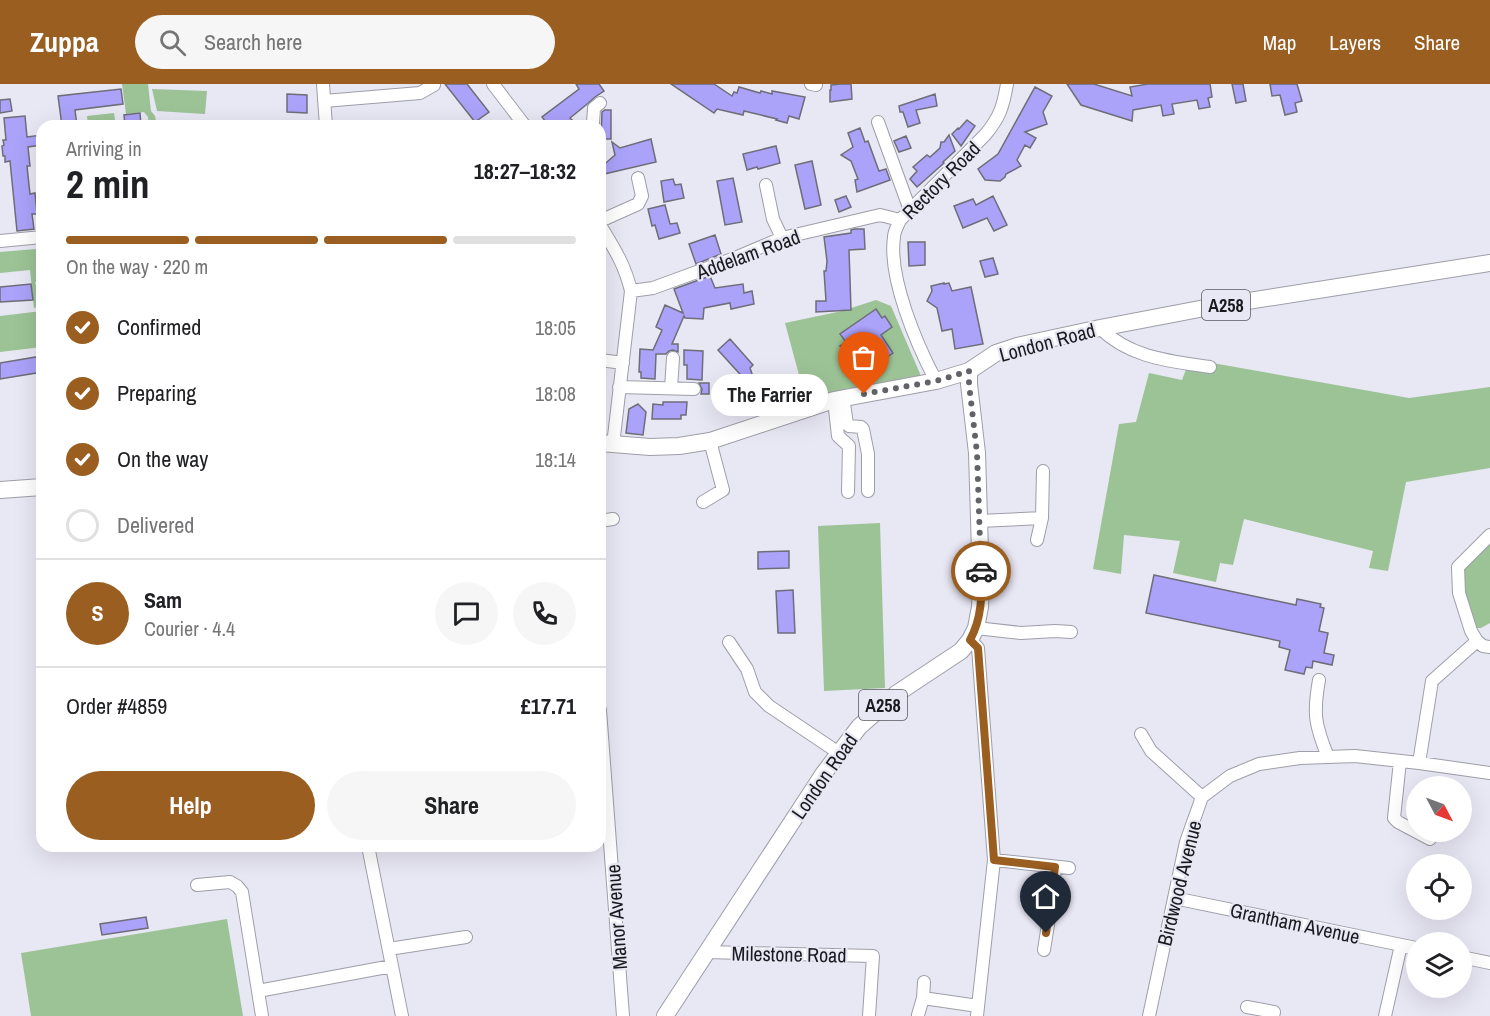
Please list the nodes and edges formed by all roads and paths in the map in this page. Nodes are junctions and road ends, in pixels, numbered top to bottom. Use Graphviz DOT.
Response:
graph roads {
  1 [pos="323,84"];
  2 [pos="493,84"];
  3 [pos="1007,84"];
  4 [pos="434,86"];
  5 [pos="324,101"];
  6 [pos="600,103"];
  7 [pos="326,120"];
  8 [pos="518,120"];
  9 [pos="593,120"];
  10 [pos="878,122"];
  11 [pos="638,178"];
  12 [pos="766,185"];
  13 [pos="910,210"];
  14 [pos="606,220"];
  15 [pos="900,220"];
  16 [pos="606,233"];
  17 [pos="36,238"];
  18 [pos="782,238"];
  19 [pos="0,241"];
  20 [pos="1490,263"];
  21 [pos="631,291"];
  22 [pos="1100,328"];
  23 [pos="673,358"];
  24 [pos="606,361"];
  25 [pos="623,363"];
  26 [pos="1210,367"];
  27 [pos="969,371"];
  28 [pos="936,381"];
  29 [pos="619,387"];
  30 [pos="672,388"];
  31 [pos="694,389"];
  32 [pos="838,399"];
  33 [pos="710,441"];
  34 [pos="606,444"];
  35 [pos="1043,471"];
  36 [pos="36,487"];
  37 [pos="0,490"];
  38 [pos="867,491"];
  39 [pos="848,492"];
  40 [pos="703,502"];
  41 [pos="1041,518"];
  42 [pos="613,519"];
  43 [pos="606,520"];
  44 [pos="979,521"];
  45 [pos="1490,535"];
  46 [pos="1037,540"];
  47 [pos="1071,632"];
  48 [pos="973,634"];
  49 [pos="1477,641"];
  50 [pos="729,642"];
  51 [pos="1490,648"];
  52 [pos="1318,680"];
  53 [pos="1141,734"];
  54 [pos="838,753"];
  55 [pos="1328,757"];
  56 [pos="1400,761"];
  57 [pos="1419,763"];
  58 [pos="1490,773"];
  59 [pos="606,790"];
  60 [pos="1202,797"];
  61 [pos="1406,826"];
  62 [pos="369,852"];
  63 [pos="994,860"];
  64 [pos="1055,867"];
  65 [pos="1069,868"];
  66 [pos="197,885"];
  67 [pos="1174,898"];
  68 [pos="466,937"];
  69 [pos="1401,945"];
  70 [pos="1406,946"];
  71 [pos="389,949"];
  72 [pos="1044,950"];
  73 [pos="706,952"];
  74 [pos="1472,959"];
  75 [pos="1490,963"];
  76 [pos="392,966"];
  77 [pos="924,982"];
  78 [pos="258,991"];
  79 [pos="923,998"];
  80 [pos="1247,1007"];
  81 [pos="978,1011"];
  82 [pos="262,1016"];
  83 [pos="402,1016"];
  84 [pos="623,1016"];
  85 [pos="665,1016"];
  86 [pos="869,1016"];
  87 [pos="918,1016"];
  88 [pos="1149,1016"];
  89 [pos="1273,1016"];
  90 [pos="1385,1016"];
  1 -- 5 [label="street"];
  2 -- 8 [label="street"];
  3 -- 13 [label="street, Rectory Road"];
  4 -- 5 [label="street"];
  5 -- 7 [label="street"];
  6 -- 9 [label="street"];
  10 -- 13 [label="street"];
  11 -- 14 [label="street"];
  12 -- 18 [label="street"];
  13 -- 15 [label="street, Rectory Road"];
  15 -- 18 [label="street, Addelam Road"];
  15 -- 28 [label="street, Rectory Road"];
  16 -- 21 [label="street"];
  17 -- 19 [label="street"];
  18 -- 21 [label="street, Addelam Road"];
  20 -- 22 [label="main road, London Road / A258"];
  21 -- 25 [label="street"];
  22 -- 26 [label="street"];
  22 -- 27 [label="main road, London Road / A258"];
  23 -- 30 [label="street"];
  24 -- 25 [label="street"];
  25 -- 29 [label="street"];
  27 -- 28 [label="main road, London Road"];
  27 -- 44 [label="main road"];
  28 -- 32 [label="main road, London Road"];
  29 -- 30 [label="street"];
  29 -- 34 [label="street"];
  30 -- 31 [label="street"];
  32 -- 33 [label="main road, London Road"];
  32 -- 38 [label="street"];
  32 -- 39 [label="street"];
  33 -- 34 [label="main road, London Road"];
  33 -- 40 [label="street"];
  35 -- 41 [label="street"];
  36 -- 37 [label="main road"];
  41 -- 44 [label="street"];
  41 -- 46 [label="street"];
  42 -- 43 [label="street"];
  44 -- 48 [label="main road"];
  45 -- 49 [label="street"];
  47 -- 48 [label="street"];
  48 -- 54 [label="main road, London Road / A258"];
  48 -- 63 [label="street"];
  49 -- 51 [label="street"];
  49 -- 57 [label="street"];
  50 -- 54 [label="street"];
  52 -- 55 [label="street"];
  53 -- 60 [label="street"];
  54 -- 73 [label="main road, London Road / A258"];
  55 -- 56 [label="street, Birdwood Avenue"];
  55 -- 60 [label="street, Birdwood Avenue"];
  56 -- 57 [label="street, Birdwood Avenue"];
  56 -- 61 [label="street"];
  57 -- 58 [label="street, Birdwood Avenue"];
  59 -- 84 [label="street, Manor Avenue"];
  60 -- 67 [label="street, Birdwood Avenue"];
  62 -- 71 [label="street"];
  63 -- 64 [label="street"];
  63 -- 81 [label="street"];
  64 -- 65 [label="street"];
  64 -- 72 [label="street"];
  66 -- 78 [label="street"];
  67 -- 69 [label="street, Grantham Avenue"];
  67 -- 88 [label="street, Birdwood Avenue"];
  68 -- 71 [label="street"];
  69 -- 70 [label="street, Grantham Avenue"];
  69 -- 90 [label="street"];
  71 -- 76 [label="street"];
  73 -- 85 [label="main road, London Road / A258"];
  73 -- 86 [label="street, Milestone Road"];
  74 -- 75 [label="street"];
  76 -- 78 [label="street"];
  76 -- 83 [label="street"];
  77 -- 79 [label="street"];
  78 -- 82 [label="street"];
  79 -- 81 [label="street"];
  79 -- 87 [label="street"];
  80 -- 89 [label="street"];
}
